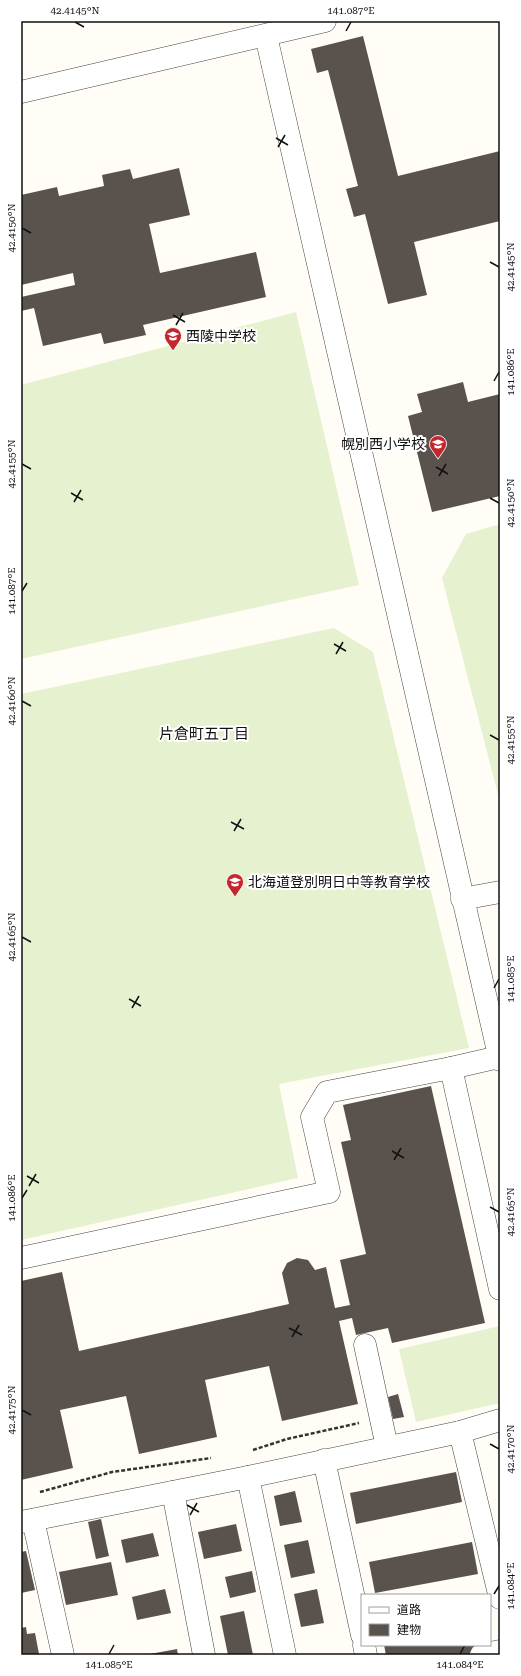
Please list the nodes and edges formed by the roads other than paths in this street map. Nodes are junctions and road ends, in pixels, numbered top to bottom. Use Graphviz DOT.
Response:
graph roads {
  1 [pos="325,21"];
  2 [pos="266,36"];
  3 [pos="21,92"];
  4 [pos="500,892"];
  5 [pos="462,899"];
  6 [pos="500,1058"];
  7 [pos="451,1068"];
  8 [pos="21,1258"];
  9 [pos="500,1289"];
  10 [pos="365,1345"];
  11 [pos="500,1420"];
  12 [pos="460,1432"];
  13 [pos="387,1447"];
  14 [pos="324,1460"];
  15 [pos="248,1477"];
  16 [pos="173,1492"];
  17 [pos="27,1521"];
  18 [pos="500,1598"];
  19 [pos="361,1630"];
  20 [pos="500,1651"];
  21 [pos="63,1655"];
  22 [pos="204,1655"];
  23 [pos="285,1655"];
  24 [pos="481,1655"];
  1 -- 2 [label="street"];
  2 -- 3 [label="street"];
  2 -- 5 [label="street"];
  4 -- 5 [label="street"];
  5 -- 6 [label="street"];
  6 -- 7 [label="street"];
  7 -- 8 [label="street"];
  7 -- 9 [label="street"];
  10 -- 13 [label="street"];
  11 -- 12 [label="street"];
  12 -- 13 [label="street"];
  12 -- 18 [label="street"];
  13 -- 14 [label="street"];
  14 -- 15 [label="street"];
  14 -- 19 [label="street"];
  15 -- 16 [label="street"];
  15 -- 23 [label="street"];
  16 -- 17 [label="street"];
  16 -- 22 [label="street"];
  17 -- 21 [label="street"];
  20 -- 24 [label="street"];
}
